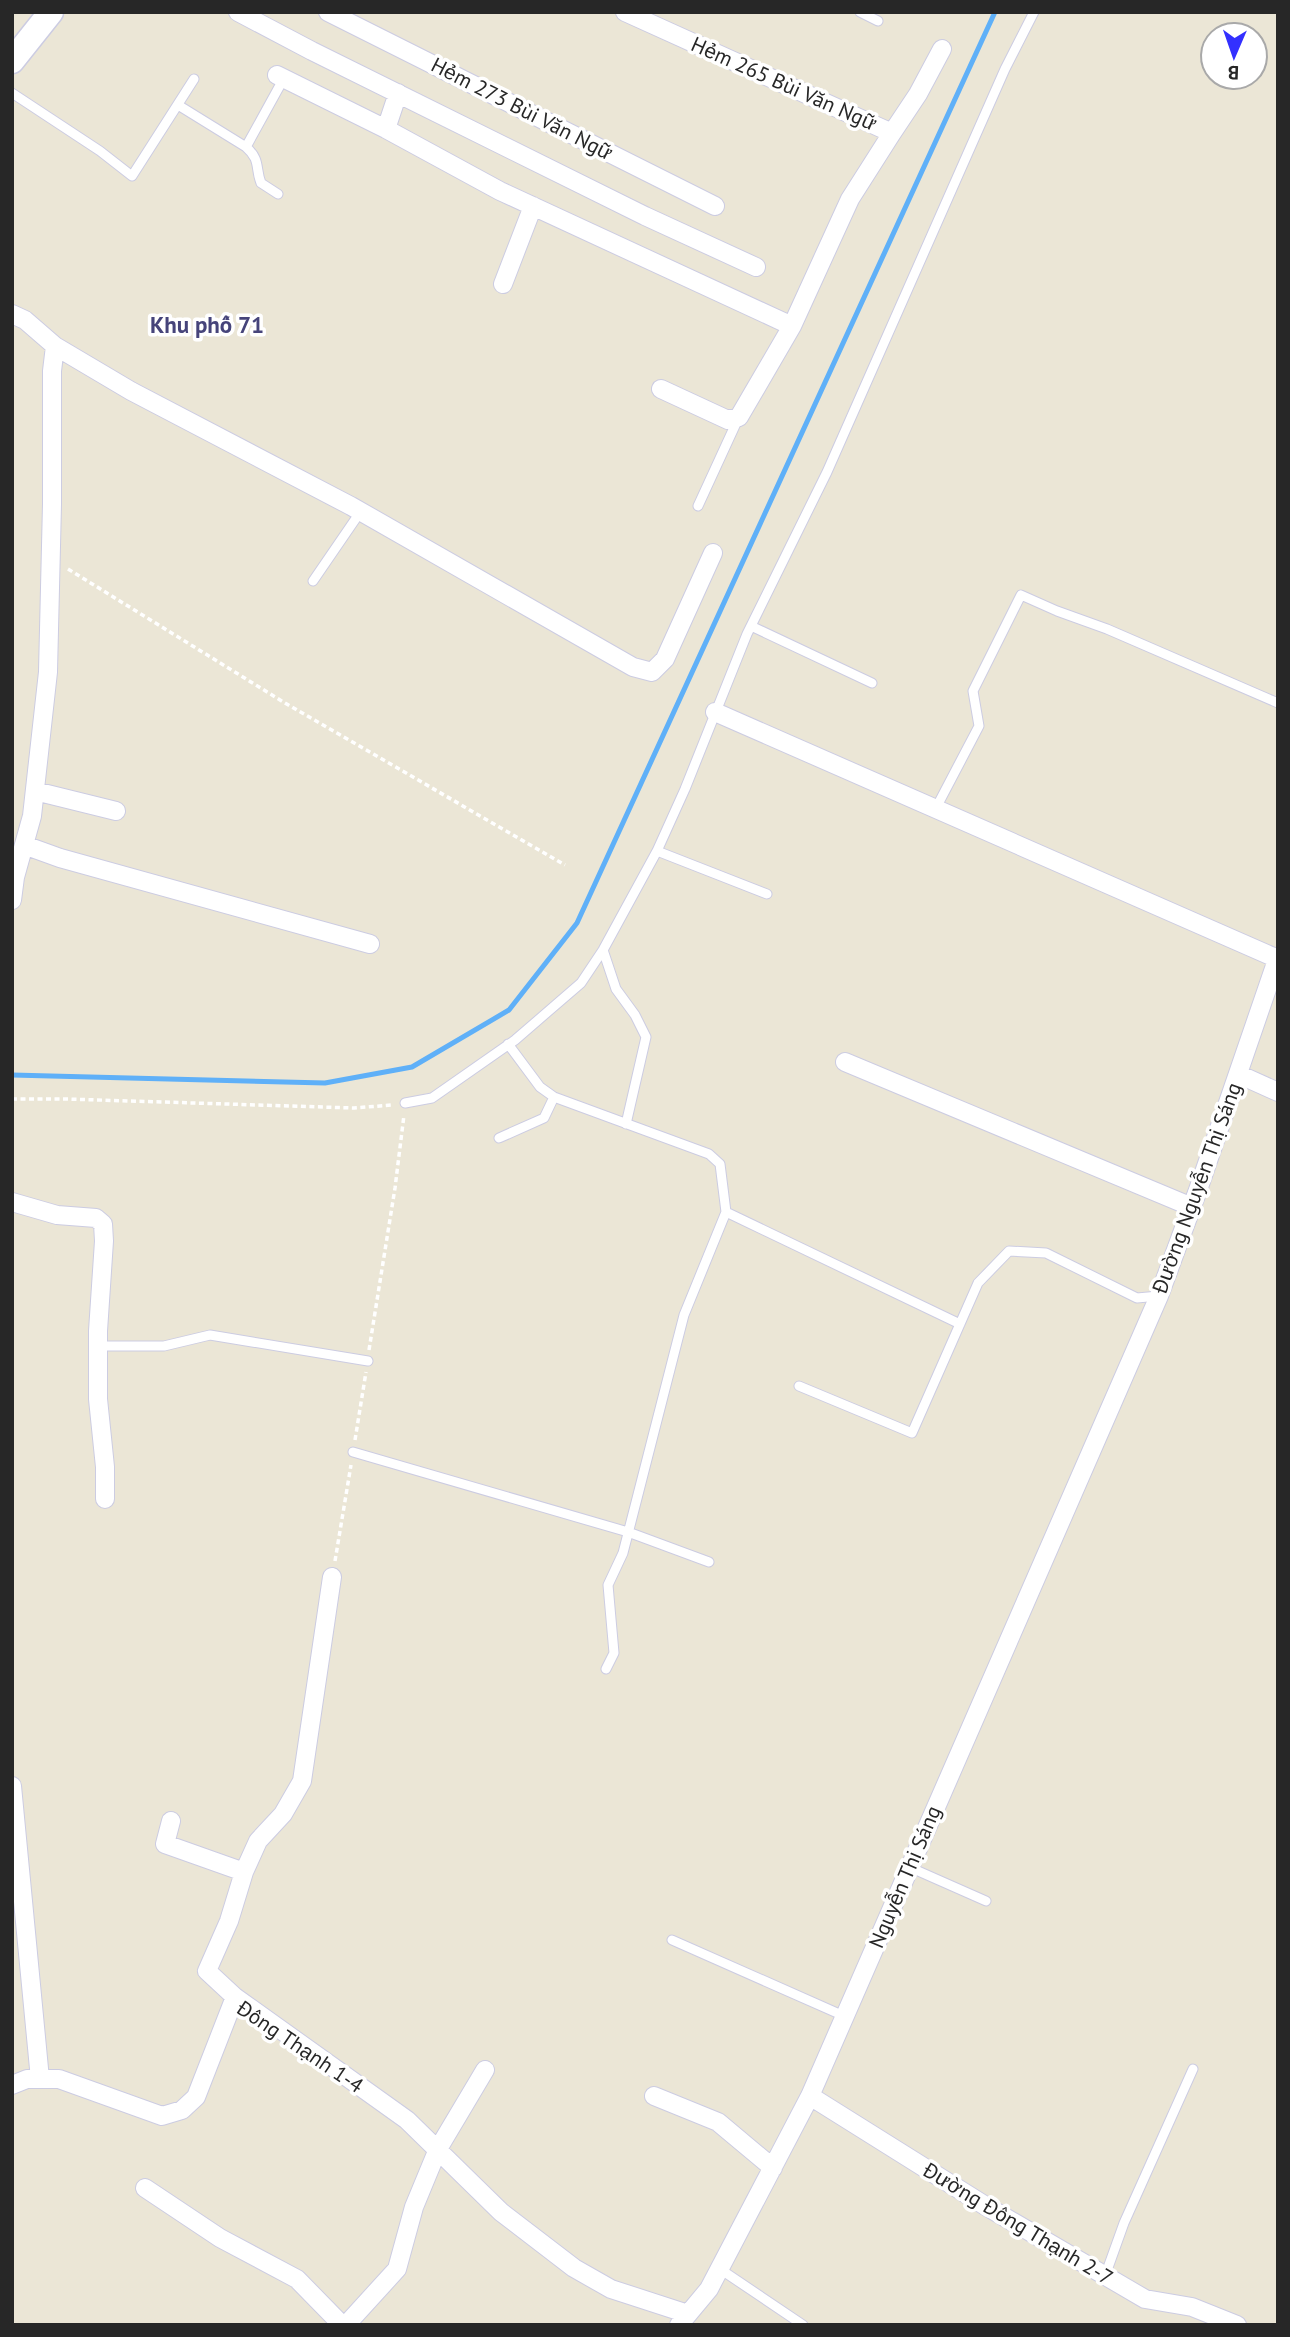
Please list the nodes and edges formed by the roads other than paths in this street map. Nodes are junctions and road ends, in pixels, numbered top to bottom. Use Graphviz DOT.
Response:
graph roads {
  1 [pos="51,12"];
  2 [pos="238,12"];
  3 [pos="328,12"];
  4 [pos="625,12"];
  5 [pos="860,12"];
  6 [pos="1034,12"];
  7 [pos="878,21"];
  8 [pos="942,49"];
  9 [pos="12,61"];
  10 [pos="280,77"];
  11 [pos="194,79"];
  12 [pos="12,93"];
  13 [pos="398,93"];
  14 [pos="178,105"];
  15 [pos="386,129"];
  16 [pos="892,133"];
  17 [pos="246,147"];
  18 [pos="278,194"];
  19 [pos="533,206"];
  20 [pos="715,206"];
  21 [pos="756,267"];
  22 [pos="503,284"];
  23 [pos="12,314"];
  24 [pos="792,326"];
  25 [pos="55,346"];
  26 [pos="661,389"];
  27 [pos="739,418"];
  28 [pos="698,506"];
  29 [pos="362,511"];
  30 [pos="713,552"];
  31 [pos="313,581"];
  32 [pos="751,626"];
  33 [pos="872,683"];
  34 [pos="1278,703"];
  35 [pos="715,712"];
  36 [pos="35,791"];
  37 [pos="936,807"];
  38 [pos="116,811"];
  39 [pos="24,845"];
  40 [pos="657,852"];
  41 [pos="13,877"];
  42 [pos="767,894"];
  43 [pos="12,900"];
  44 [pos="370,944"];
  45 [pos="603,950"];
  46 [pos="1277,958"];
  47 [pos="508,1044"];
  48 [pos="845,1062"];
  49 [pos="1238,1074"];
  50 [pos="1278,1092"];
  51 [pos="554,1097"];
  52 [pos="405,1103"];
  53 [pos="626,1124"];
  54 [pos="499,1138"];
  55 [pos="12,1202"];
  56 [pos="1192,1207"];
  57 [pos="726,1212"];
  58 [pos="1159,1296"];
  59 [pos="960,1324"];
  60 [pos="99,1346"];
  61 [pos="368,1360"];
  62 [pos="799,1386"];
  63 [pos="1106,1416"];
  64 [pos="353,1452"];
  65 [pos="105,1499"];
  66 [pos="628,1532"];
  67 [pos="709,1562"];
  68 [pos="332,1577"];
  69 [pos="606,1669"];
  70 [pos="12,1787"];
  71 [pos="171,1821"];
  72 [pos="909,1867"];
  73 [pos="244,1872"];
  74 [pos="986,1901"];
  75 [pos="672,1940"];
  76 [pos="234,1997"];
  77 [pos="844,2016"];
  78 [pos="1193,2069"];
  79 [pos="485,2070"];
  80 [pos="40,2079"];
  81 [pos="12,2085"];
  82 [pos="654,2096"];
  83 [pos="810,2096"];
  84 [pos="438,2149"];
  85 [pos="773,2168"];
  86 [pos="145,2188"];
  87 [pos="720,2269"];
  88 [pos="1104,2277"];
  89 [pos="684,2319"];
  90 [pos="344,2325"];
  91 [pos="803,2325"];
  92 [pos="1237,2325"];
  1 -- 9 [label="main road"];
  2 -- 13 [label="street"];
  3 -- 20 [label="street, Hẻm 273 Bùi Văn Ngữ"];
  4 -- 16 [label="street, Hẻm 265 Bùi Văn Ngữ"];
  5 -- 7 [label="lane"];
  6 -- 32 [label="lane"];
  8 -- 16 [label="street, Hẻm 265 Bùi Văn Ngữ"];
  10 -- 15 [label="street"];
  10 -- 17 [label="lane"];
  11 -- 14 [label="lane"];
  12 -- 14 [label="lane"];
  13 -- 15 [label="street"];
  13 -- 21 [label="street"];
  14 -- 17 [label="lane"];
  15 -- 19 [label="street"];
  16 -- 24 [label="street"];
  17 -- 18 [label="lane"];
  19 -- 22 [label="street"];
  19 -- 24 [label="street"];
  23 -- 25 [label="street"];
  24 -- 27 [label="street"];
  25 -- 29 [label="street"];
  25 -- 36 [label="street"];
  26 -- 27 [label="street"];
  27 -- 28 [label="lane"];
  29 -- 30 [label="street"];
  29 -- 31 [label="lane"];
  32 -- 33 [label="lane"];
  32 -- 35 [label="lane"];
  34 -- 37 [label="lane"];
  35 -- 37 [label="street"];
  35 -- 40 [label="lane"];
  36 -- 38 [label="street"];
  36 -- 39 [label="street"];
  37 -- 46 [label="street"];
  39 -- 41 [label="street"];
  39 -- 44 [label="street"];
  40 -- 42 [label="lane"];
  40 -- 45 [label="lane"];
  41 -- 43 [label="street"];
  45 -- 47 [label="lane"];
  45 -- 53 [label="lane"];
  46 -- 49 [label="street, Đường Nguyễn Thị Sáng"];
  47 -- 51 [label="lane"];
  47 -- 52 [label="lane"];
  48 -- 56 [label="street"];
  49 -- 50 [label="street"];
  49 -- 56 [label="street, Đường Nguyễn Thị Sáng"];
  51 -- 53 [label="lane"];
  51 -- 54 [label="lane"];
  53 -- 57 [label="lane"];
  55 -- 60 [label="street"];
  56 -- 58 [label="street, Đường Nguyễn Thị Sáng"];
  57 -- 59 [label="lane"];
  57 -- 66 [label="lane"];
  58 -- 59 [label="lane"];
  58 -- 63 [label="street, Đường Nguyễn Thị Sáng"];
  59 -- 62 [label="lane"];
  60 -- 61 [label="lane"];
  60 -- 65 [label="street"];
  63 -- 72 [label="street, Nguyễn Thị Sáng"];
  64 -- 66 [label="lane"];
  66 -- 67 [label="lane"];
  66 -- 69 [label="lane"];
  68 -- 73 [label="street"];
  70 -- 80 [label="street"];
  71 -- 73 [label="street"];
  72 -- 74 [label="lane"];
  72 -- 77 [label="street, Nguyễn Thị Sáng"];
  73 -- 76 [label="street"];
  75 -- 77 [label="lane"];
  76 -- 80 [label="street, Đông Thạnh 1-4"];
  76 -- 84 [label="street, Đông Thạnh 1-4"];
  77 -- 83 [label="street, Nguyễn Thị Sáng"];
  78 -- 88 [label="lane"];
  79 -- 84 [label="street"];
  80 -- 81 [label="street, Đông Thạnh 1-4"];
  82 -- 85 [label="street"];
  83 -- 85 [label="street, Nguyễn Thị Sáng"];
  83 -- 88 [label="street, Đường Đông Thạnh 2-7"];
  84 -- 89 [label="street, Đông Thạnh 1-4"];
  84 -- 90 [label="street"];
  85 -- 87 [label="street, Nguyễn Thị Sáng"];
  86 -- 90 [label="street"];
  87 -- 89 [label="street, Nguyễn Thị Sáng"];
  87 -- 91 [label="lane"];
  88 -- 92 [label="street, Đường Đông Thạnh 2-7"];
}
